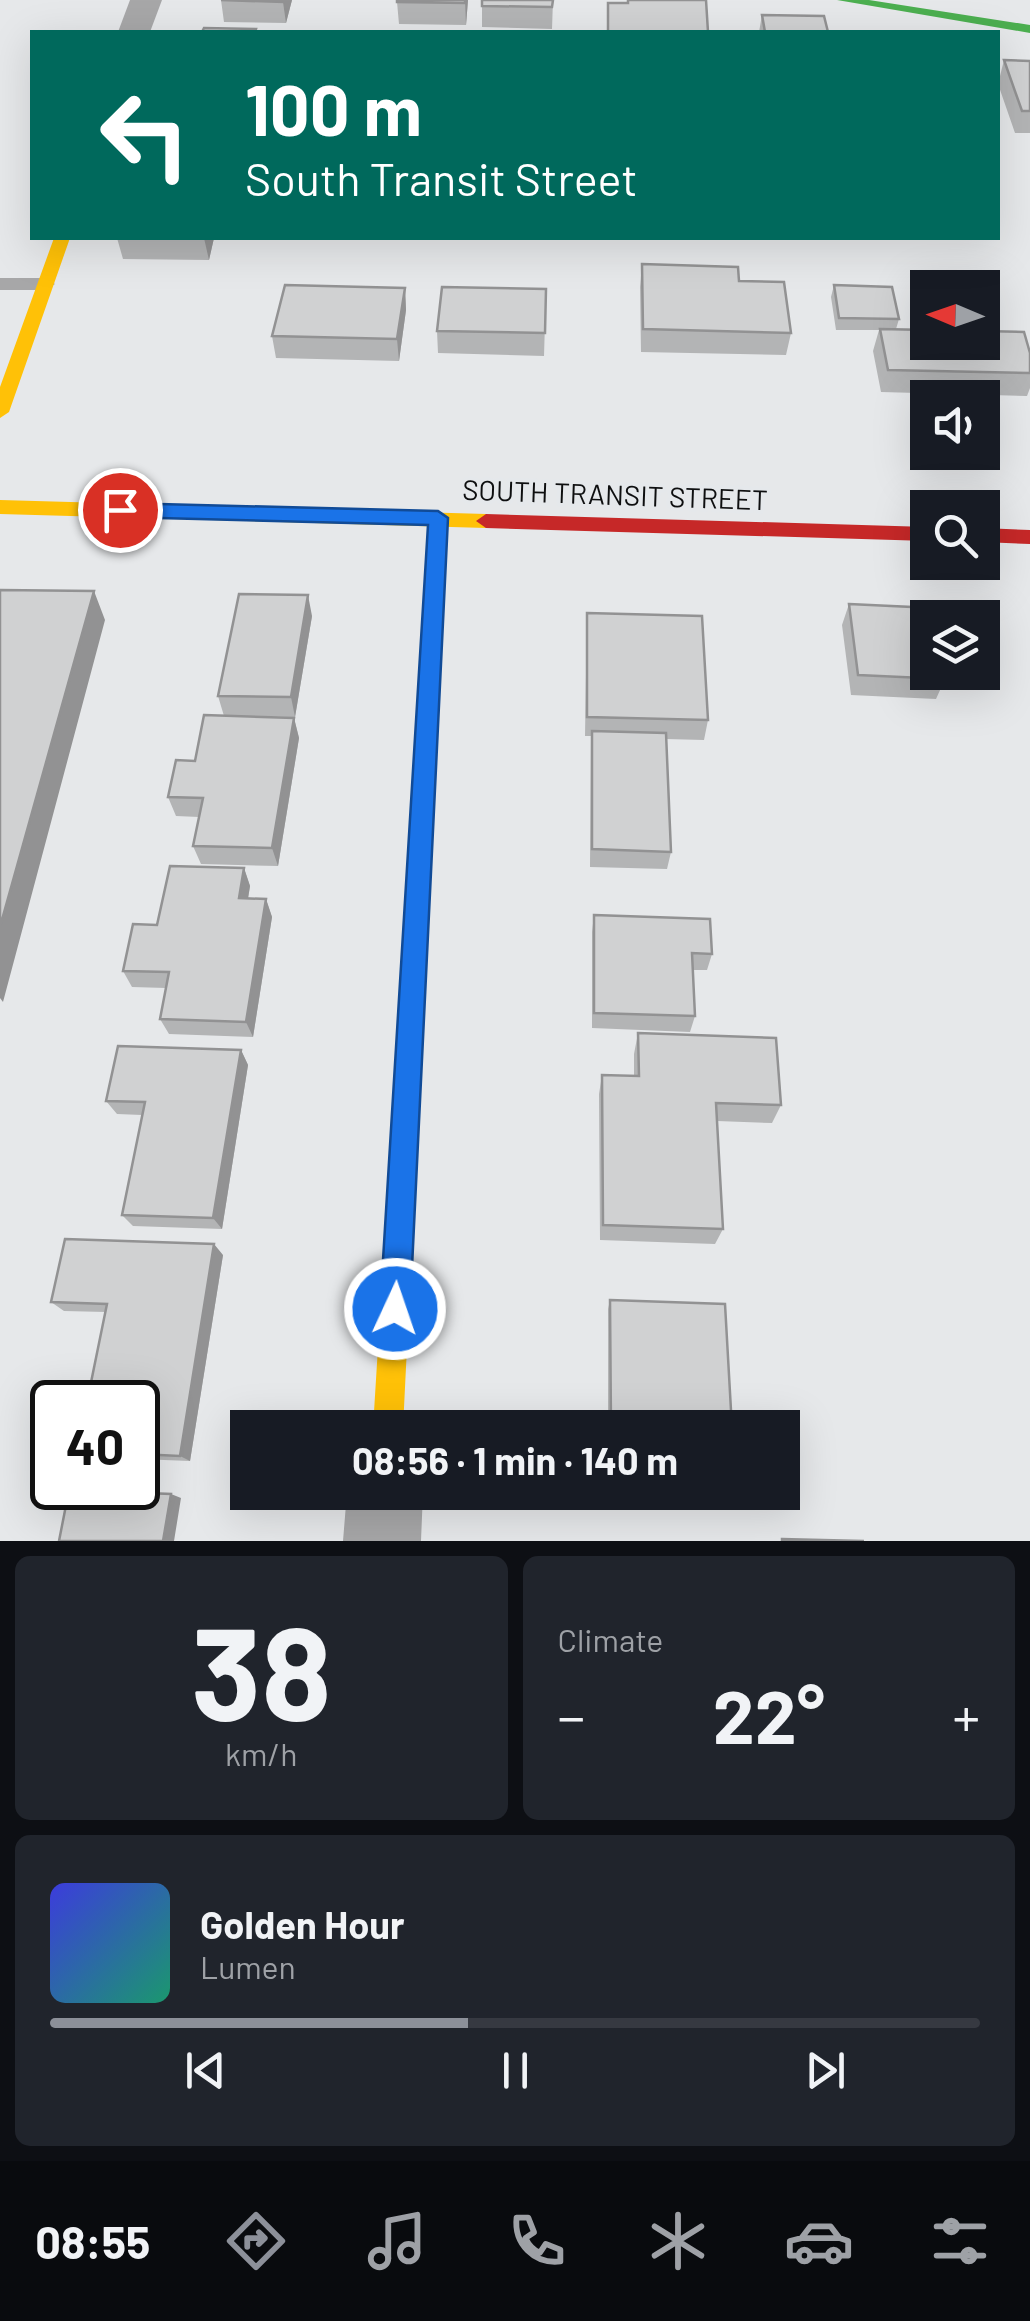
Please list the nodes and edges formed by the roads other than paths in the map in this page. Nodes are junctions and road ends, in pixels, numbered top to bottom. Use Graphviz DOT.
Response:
graph roads {
  1 [pos="146,0"];
  2 [pos="844,0"];
  3 [pos="928,7"];
  4 [pos="1030,28"];
  5 [pos="135,30"];
  6 [pos="61,240"];
  7 [pos="0,284"];
  8 [pos="45,284"];
  9 [pos="0,412"];
  10 [pos="0,507"];
  11 [pos="438,518"];
  12 [pos="910,533"];
  13 [pos="1000,536"];
  14 [pos="1030,537"];
  15 [pos="389,1410"];
  16 [pos="384,1510"];
  17 [pos="382,1541"];
  1 -- 5 [label="street"];
  2 -- 3 [label="main road"];
  3 -- 4 [label="main road"];
  6 -- 8 [label="main road"];
  7 -- 8 [label="lane"];
  8 -- 9 [label="main road"];
  10 -- 11 [label="main road, SOUTH TRANSIT STREET"];
  11 -- 12 [label="main road, SOUTH TRANSIT STREET"];
  11 -- 15 [label="main road"];
  13 -- 14 [label="main road"];
  16 -- 17 [label="street"];
}
